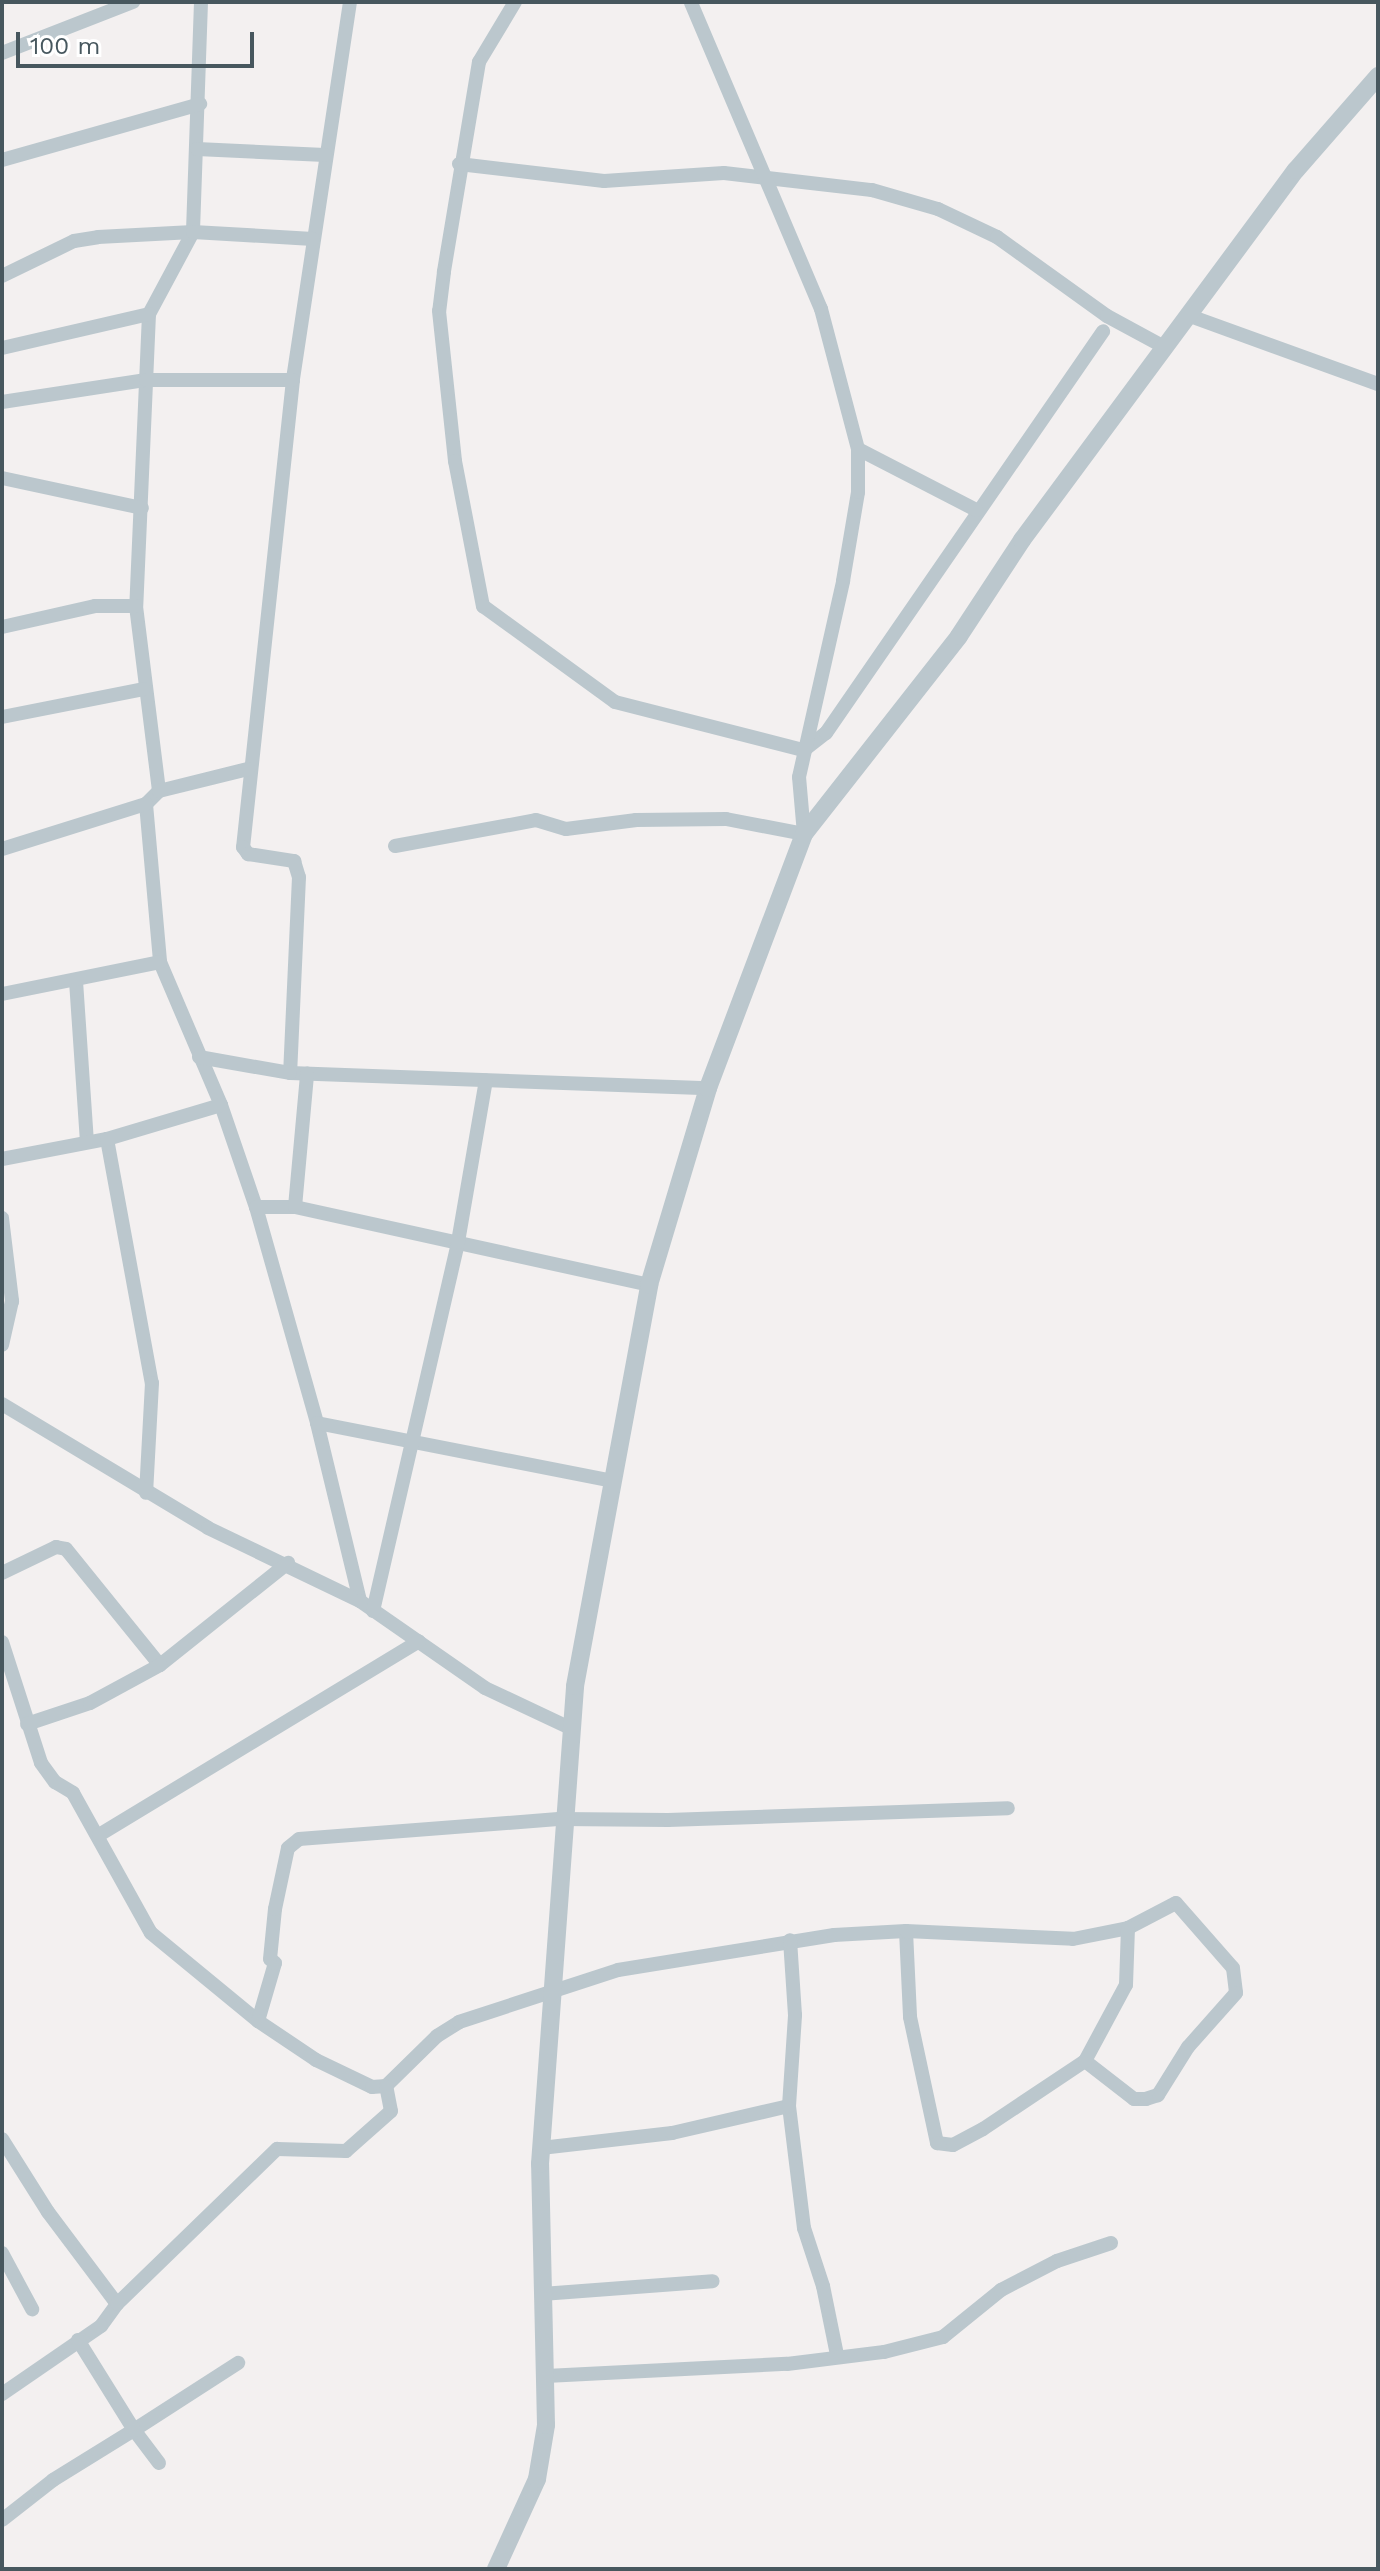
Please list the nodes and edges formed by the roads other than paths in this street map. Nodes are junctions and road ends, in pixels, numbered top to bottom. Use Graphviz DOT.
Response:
graph roads {
  1 [pos="133,2"];
  2 [pos="201,2"];
  3 [pos="350,2"];
  4 [pos="515,2"];
  5 [pos="691,2"];
  6 [pos="2,53"];
  7 [pos="1378,76"];
  8 [pos="200,104"];
  9 [pos="197,149"];
  10 [pos="325,155"];
  11 [pos="2,160"];
  12 [pos="459,164"];
  13 [pos="767,176"];
  14 [pos="193,232"];
  15 [pos="313,239"];
  16 [pos="2,276"];
  17 [pos="149,314"];
  18 [pos="1190,316"];
  19 [pos="1103,331"];
  20 [pos="2,348"];
  21 [pos="1166,348"];
  22 [pos="146,380"];
  23 [pos="293,380"];
  24 [pos="1378,384"];
  25 [pos="2,402"];
  26 [pos="858,449"];
  27 [pos="2,478"];
  28 [pos="142,508"];
  29 [pos="976,510"];
  30 [pos="136,606"];
  31 [pos="2,627"];
  32 [pos="143,689"];
  33 [pos="2,717"];
  34 [pos="804,750"];
  35 [pos="248,769"];
  36 [pos="159,791"];
  37 [pos="146,804"];
  38 [pos="804,834"];
  39 [pos="395,846"];
  40 [pos="2,849"];
  41 [pos="160,962"];
  42 [pos="76,981"];
  43 [pos="2,994"];
  44 [pos="199,1057"];
  45 [pos="290,1073"];
  46 [pos="307,1074"];
  47 [pos="486,1080"];
  48 [pos="708,1088"];
  49 [pos="221,1105"];
  50 [pos="107,1139"];
  51 [pos="87,1141"];
  52 [pos="2,1159"];
  53 [pos="256,1207"];
  54 [pos="295,1207"];
  55 [pos="2,1218"];
  56 [pos="458,1242"];
  57 [pos="649,1285"];
  58 [pos="2,1345"];
  59 [pos="2,1404"];
  60 [pos="317,1423"];
  61 [pos="414,1442"];
  62 [pos="612,1481"];
  63 [pos="146,1493"];
  64 [pos="288,1563"];
  65 [pos="2,1573"];
  66 [pos="360,1601"];
  67 [pos="373,1611"];
  68 [pos="419,1641"];
  69 [pos="2,1642"];
  70 [pos="160,1665"];
  71 [pos="27,1724"];
  72 [pos="570,1728"];
  73 [pos="1008,1808"];
  74 [pos="561,1819"];
  75 [pos="99,1835"];
  76 [pos="1128,1928"];
  77 [pos="906,1931"];
  78 [pos="790,1940"];
  79 [pos="549,1992"];
  80 [pos="258,2021"];
  81 [pos="1085,2061"];
  82 [pos="386,2086"];
  83 [pos="789,2106"];
  84 [pos="2,2139"];
  85 [pos="541,2148"];
  86 [pos="1111,2243"];
  87 [pos="2,2253"];
  88 [pos="713,2281"];
  89 [pos="542,2294"];
  90 [pos="117,2304"];
  91 [pos="32,2309"];
  92 [pos="78,2340"];
  93 [pos="837,2355"];
  94 [pos="238,2363"];
  95 [pos="546,2376"];
  96 [pos="2,2394"];
  97 [pos="134,2430"];
  98 [pos="159,2463"];
  99 [pos="2,2520"];
  100 [pos="496,2569"];
  1 -- 6 [label="street"];
  2 -- 8 [label="street"];
  3 -- 10 [label="street"];
  4 -- 12 [label="street"];
  5 -- 13 [label="street"];
  7 -- 18 [label="street"];
  8 -- 9 [label="street"];
  8 -- 11 [label="street"];
  9 -- 10 [label="street"];
  9 -- 14 [label="street"];
  10 -- 15 [label="street"];
  12 -- 13 [label="street"];
  12 -- 34 [label="street"];
  13 -- 21 [label="street"];
  13 -- 26 [label="street"];
  14 -- 15 [label="street"];
  14 -- 16 [label="street"];
  14 -- 17 [label="street"];
  15 -- 23 [label="street"];
  17 -- 20 [label="street"];
  17 -- 22 [label="street"];
  18 -- 21 [label="street"];
  18 -- 24 [label="street"];
  19 -- 29 [label="street"];
  21 -- 38 [label="street"];
  22 -- 23 [label="street"];
  22 -- 25 [label="street"];
  22 -- 28 [label="street"];
  23 -- 35 [label="street"];
  26 -- 29 [label="street"];
  26 -- 34 [label="street"];
  27 -- 28 [label="street"];
  28 -- 30 [label="street"];
  29 -- 34 [label="street"];
  30 -- 31 [label="street"];
  30 -- 32 [label="street"];
  32 -- 33 [label="street"];
  32 -- 36 [label="street"];
  34 -- 38 [label="street"];
  35 -- 36 [label="street"];
  35 -- 45 [label="street"];
  36 -- 37 [label="street"];
  37 -- 40 [label="street"];
  37 -- 41 [label="street"];
  38 -- 39 [label="street"];
  38 -- 48 [label="street"];
  41 -- 42 [label="street"];
  41 -- 44 [label="street"];
  42 -- 43 [label="street"];
  42 -- 51 [label="street"];
  44 -- 45 [label="street"];
  44 -- 49 [label="street"];
  45 -- 46 [label="street"];
  46 -- 47 [label="street"];
  46 -- 54 [label="street"];
  47 -- 48 [label="street"];
  47 -- 56 [label="street"];
  48 -- 57 [label="street"];
  49 -- 50 [label="street"];
  49 -- 53 [label="street"];
  50 -- 51 [label="street"];
  50 -- 63 [label="street"];
  51 -- 52 [label="street"];
  53 -- 54 [label="street"];
  53 -- 60 [label="street"];
  54 -- 56 [label="street"];
  55 -- 58 [label="street"];
  56 -- 57 [label="street"];
  56 -- 61 [label="street"];
  57 -- 62 [label="street"];
  59 -- 63 [label="street"];
  60 -- 61 [label="street"];
  60 -- 66 [label="street"];
  61 -- 62 [label="street"];
  61 -- 67 [label="street"];
  62 -- 72 [label="street"];
  63 -- 64 [label="street"];
  64 -- 66 [label="street"];
  64 -- 70 [label="street"];
  65 -- 70 [label="street"];
  66 -- 67 [label="street"];
  67 -- 68 [label="street"];
  68 -- 72 [label="street"];
  68 -- 75 [label="street"];
  69 -- 71 [label="street"];
  70 -- 71 [label="street"];
  71 -- 75 [label="street"];
  72 -- 74 [label="street"];
  73 -- 74 [label="street"];
  74 -- 79 [label="street"];
  74 -- 80 [label="street"];
  75 -- 80 [label="street"];
  76 -- 77 [label="street"];
  76 -- 81 [label="street"];
  76 -- 81 [label="street"];
  77 -- 78 [label="street"];
  77 -- 81 [label="street"];
  78 -- 79 [label="street"];
  78 -- 83 [label="street"];
  79 -- 82 [label="street"];
  79 -- 85 [label="street"];
  80 -- 82 [label="street"];
  82 -- 90 [label="street"];
  83 -- 85 [label="street"];
  83 -- 93 [label="street"];
  84 -- 90 [label="street"];
  85 -- 89 [label="street"];
  86 -- 93 [label="street"];
  87 -- 91 [label="street"];
  88 -- 89 [label="street"];
  89 -- 95 [label="street"];
  90 -- 92 [label="street"];
  92 -- 96 [label="street"];
  92 -- 97 [label="street"];
  93 -- 95 [label="street"];
  94 -- 97 [label="street"];
  95 -- 100 [label="street"];
  97 -- 98 [label="street"];
  97 -- 99 [label="street"];
}
